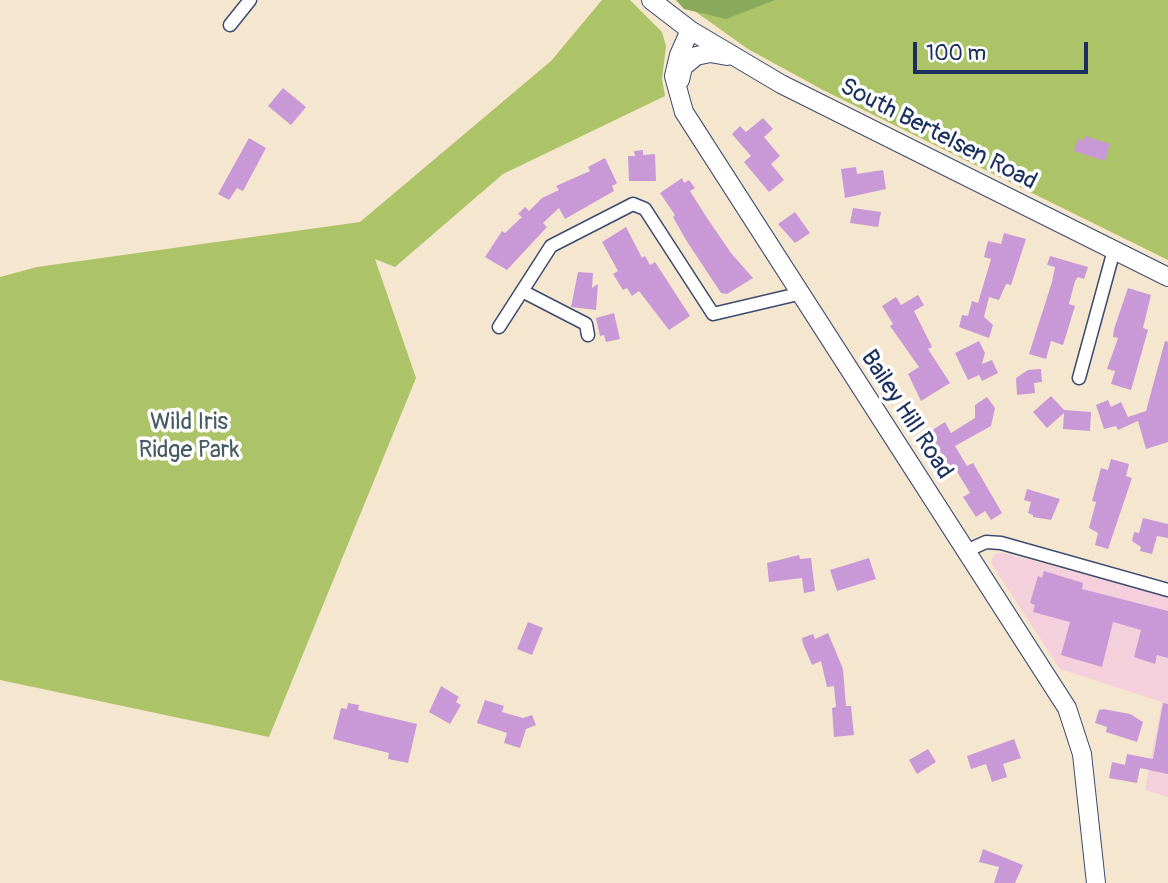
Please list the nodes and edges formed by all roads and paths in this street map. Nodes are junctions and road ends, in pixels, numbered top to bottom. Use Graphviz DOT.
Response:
graph roads {
  1 [pos="250,0"];
  2 [pos="648,0"];
  3 [pos="230,25"];
  4 [pos="690,30"];
  5 [pos="733,58"];
  6 [pos="674,76"];
  7 [pos="678,97"];
  8 [pos="1114,250"];
  9 [pos="1168,277"];
  10 [pos="522,291"];
  11 [pos="798,294"];
  12 [pos="499,327"];
  13 [pos="588,335"];
  14 [pos="1079,378"];
  15 [pos="966,551"];
  16 [pos="1168,590"];
  17 [pos="1096,883"];
  1 -- 3 [label="street"];
  2 -- 4 [label="main road"];
  2 -- 6 [label="main road"];
  4 -- 5 [label="main road, South Bertelsen Road"];
  4 -- 6 [label="main road, Bailey Hill Road"];
  5 -- 7 [label="main road"];
  5 -- 8 [label="main road, South Bertelsen Road"];
  6 -- 7 [label="main road, Bailey Hill Road"];
  7 -- 11 [label="main road, Bailey Hill Road"];
  8 -- 9 [label="main road, South Bertelsen Road"];
  8 -- 14 [label="street"];
  10 -- 11 [label="street"];
  10 -- 12 [label="street"];
  10 -- 13 [label="street"];
  11 -- 15 [label="main road, Bailey Hill Road"];
  15 -- 16 [label="street"];
  15 -- 17 [label="main road, Bailey Hill Road"];
}
